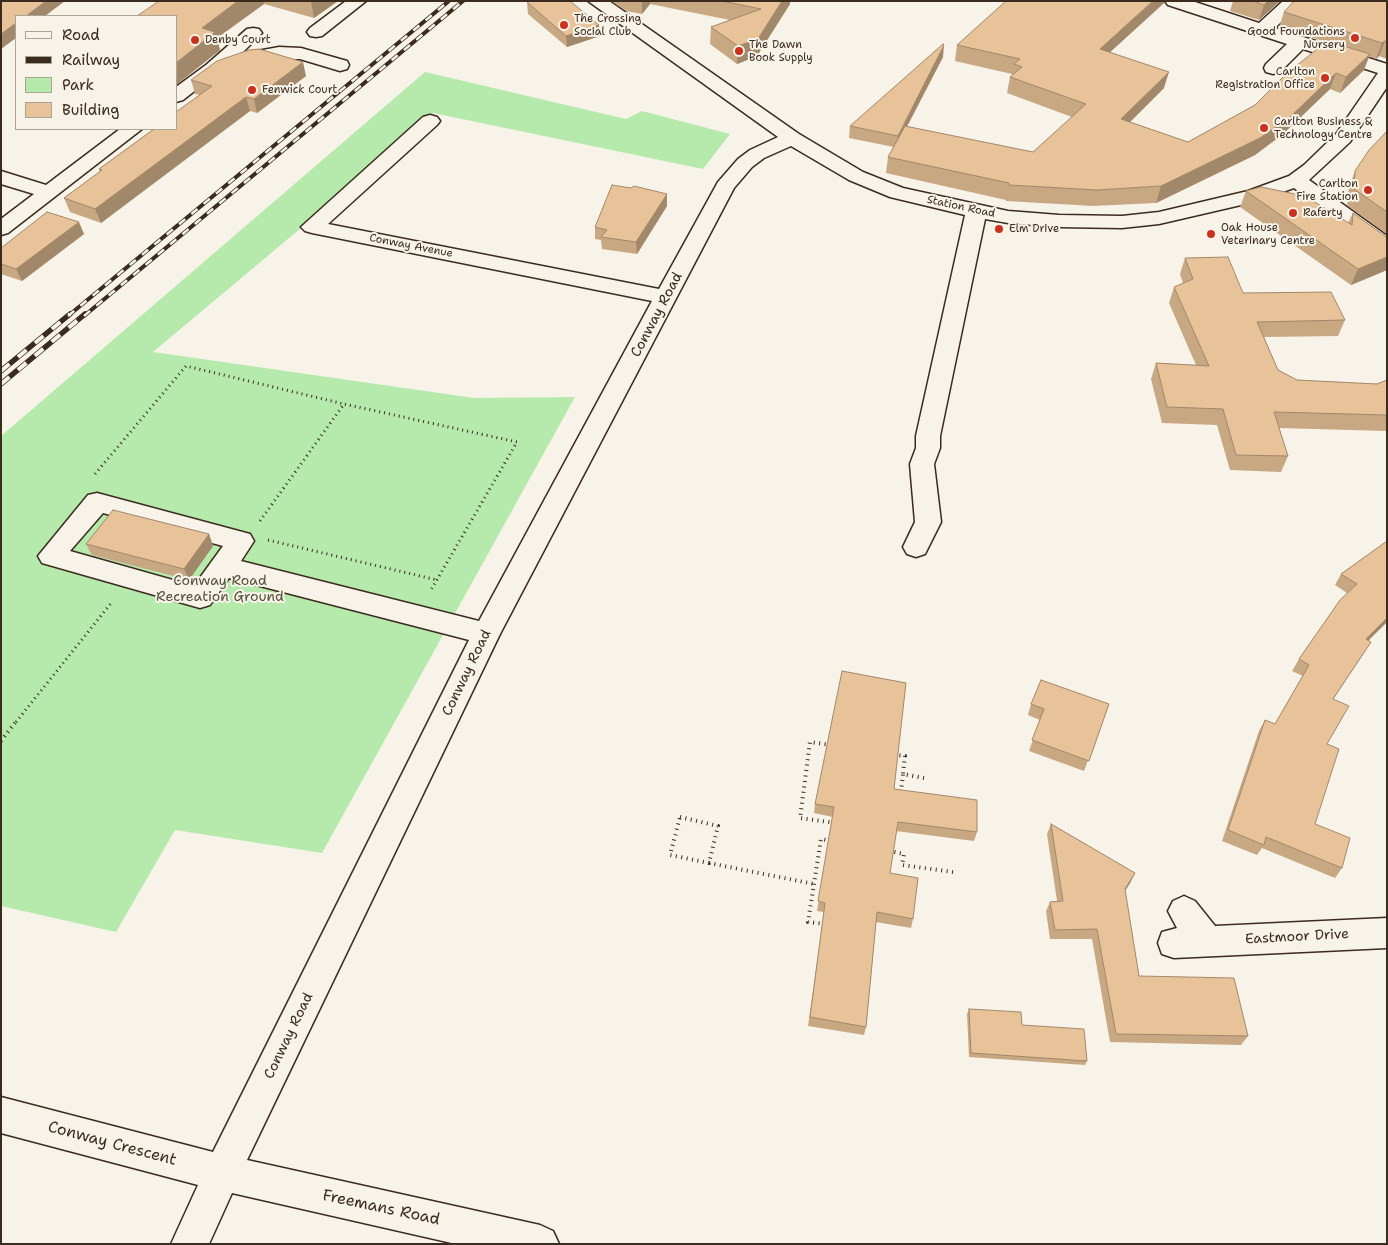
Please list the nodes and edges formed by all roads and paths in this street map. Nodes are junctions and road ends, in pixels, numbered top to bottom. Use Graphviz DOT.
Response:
graph roads {
  1 [pos="357,1"];
  2 [pos="597,1"];
  3 [pos="1174,1"];
  4 [pos="1293,1"];
  5 [pos="1262,30"];
  6 [pos="316,32"];
  7 [pos="253,33"];
  8 [pos="1299,42"];
  9 [pos="340,65"];
  10 [pos="1273,68"];
  11 [pos="213,69"];
  12 [pos="1387,72"];
  13 [pos="180,90"];
  14 [pos="1381,91"];
  15 [pos="430,121"];
  16 [pos="131,130"];
  17 [pos="792,138"];
  18 [pos="1,177"];
  19 [pos="1296,180"];
  20 [pos="48,192"];
  21 [pos="976,212"];
  22 [pos="1,229"];
  23 [pos="1387,246"];
  24 [pos="666,297"];
  25 [pos="344,404"];
  26 [pos="94,475"];
  27 [pos="256,528"];
  28 [pos="260,538"];
  29 [pos="916,548"];
  30 [pos="223,566"];
  31 [pos="131,578"];
  32 [pos="437,580"];
  33 [pos="416,616"];
  34 [pos="486,634"];
  35 [pos="1,741"];
  36 [pos="838,747"];
  37 [pos="886,754"];
  38 [pos="903,774"];
  39 [pos="924,778"];
  40 [pos="901,794"];
  41 [pos="839,824"];
  42 [pos="839,842"];
  43 [pos="885,850"];
  44 [pos="709,863"];
  45 [pos="953,872"];
  46 [pos="814,884"];
  47 [pos="1184,911"];
  48 [pos="826,925"];
  49 [pos="1387,933"];
  50 [pos="1207,942"];
  51 [pos="1174,943"];
  52 [pos="1,1115"];
  53 [pos="222,1173"];
  54 [pos="190,1244"];
  55 [pos="540,1244"];
  1 -- 6 [label="street"];
  2 -- 17 [label="street, Station Road"];
  3 -- 5 [label="street"];
  4 -- 5 [label="street"];
  5 -- 8 [label="street"];
  7 -- 11 [label="street"];
  8 -- 10 [label="street"];
  8 -- 12 [label="street"];
  9 -- 11 [label="street"];
  11 -- 13 [label="street"];
  12 -- 14 [label="street, Station Road"];
  14 -- 19 [label="street, Station Road"];
  15 -- 24 [label="street, Conway Avenue"];
  16 -- 20 [label="street"];
  17 -- 21 [label="street, Station Road"];
  17 -- 24 [label="street, Conway Road"];
  18 -- 20 [label="street"];
  19 -- 21 [label="street, Station Road"];
  19 -- 23 [label="street"];
  20 -- 22 [label="street"];
  21 -- 29 [label="street"];
  24 -- 34 [label="street, Conway Road"];
  25 -- 26 [label="path"];
  25 -- 27 [label="path"];
  25 -- 32 [label="path"];
  28 -- 32 [label="path"];
  30 -- 31 [label="street"];
  30 -- 31 [label="street"];
  30 -- 33 [label="street"];
  31 -- 35 [label="path"];
  32 -- 33 [label="path"];
  33 -- 34 [label="street"];
  34 -- 53 [label="street, Conway Road"];
  36 -- 41 [label="path"];
  37 -- 38 [label="path"];
  38 -- 39 [label="path"];
  38 -- 40 [label="path"];
  42 -- 46 [label="path"];
  43 -- 45 [label="path"];
  44 -- 44 [label="path"];
  44 -- 46 [label="path"];
  46 -- 48 [label="path"];
  47 -- 50 [label="street"];
  49 -- 50 [label="street, Eastmoor Drive"];
  50 -- 51 [label="street, Eastmoor Drive"];
  52 -- 53 [label="street, Conway Crescent"];
  53 -- 54 [label="street, Conway Road"];
  53 -- 55 [label="street, Freemans Road"];
}
